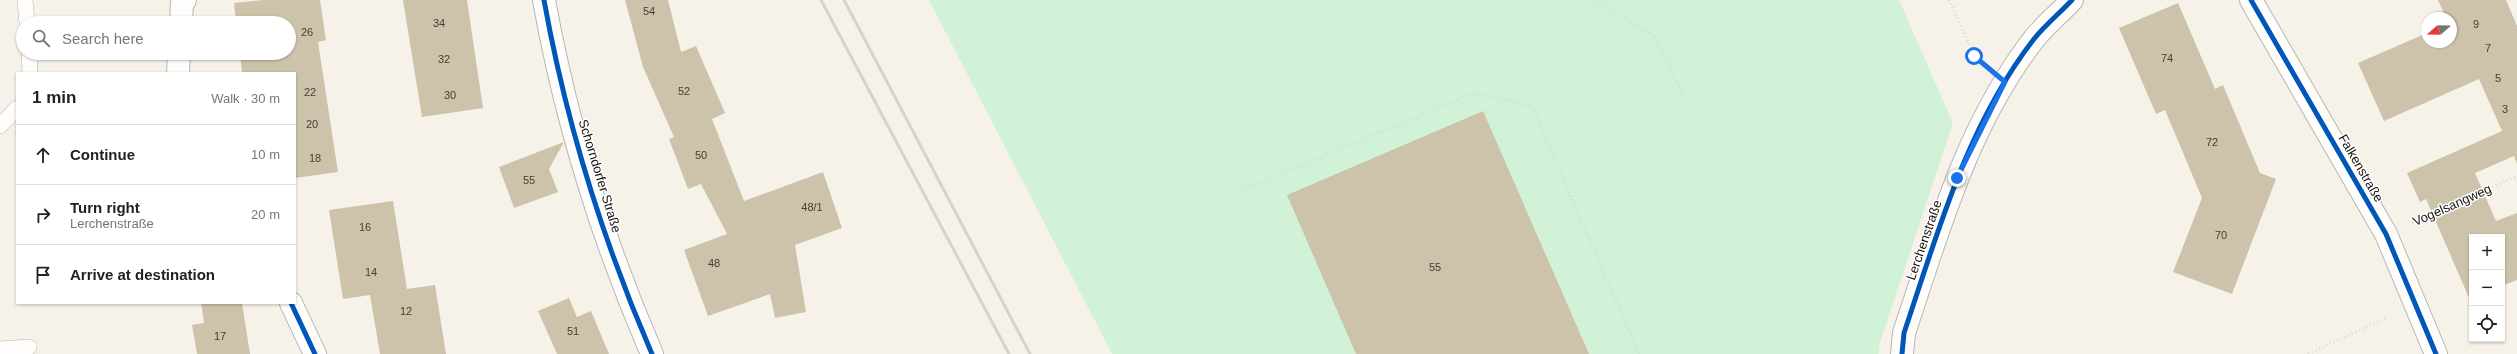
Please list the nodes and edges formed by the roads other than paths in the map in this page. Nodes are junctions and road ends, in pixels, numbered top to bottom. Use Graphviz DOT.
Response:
graph roads {
  1 [pos="25,0"];
  2 [pos="184,0"];
  3 [pos="544,0"];
  4 [pos="2072,0"];
  5 [pos="2251,0"];
  6 [pos="26,16"];
  7 [pos="181,16"];
  8 [pos="29,60"];
  9 [pos="179,60"];
  10 [pos="30,72"];
  11 [pos="178,72"];
  12 [pos="16,109"];
  13 [pos="0,126"];
  14 [pos="292,304"];
  15 [pos="29,347"];
  16 [pos="0,349"];
  17 [pos="315,354"];
  18 [pos="652,354"];
  19 [pos="1902,354"];
  20 [pos="2436,354"];
  1 -- 6 [label="lane"];
  2 -- 7 [label="street"];
  3 -- 18 [label="street, Schorndorfer Straße"];
  4 -- 19 [label="street, Lerchenstraße"];
  5 -- 20 [label="street, Falkenstraße"];
  8 -- 10 [label="lane"];
  9 -- 11 [label="street"];
  12 -- 13 [label="lane"];
  14 -- 17 [label="street"];
  15 -- 16 [label="lane"];
}
